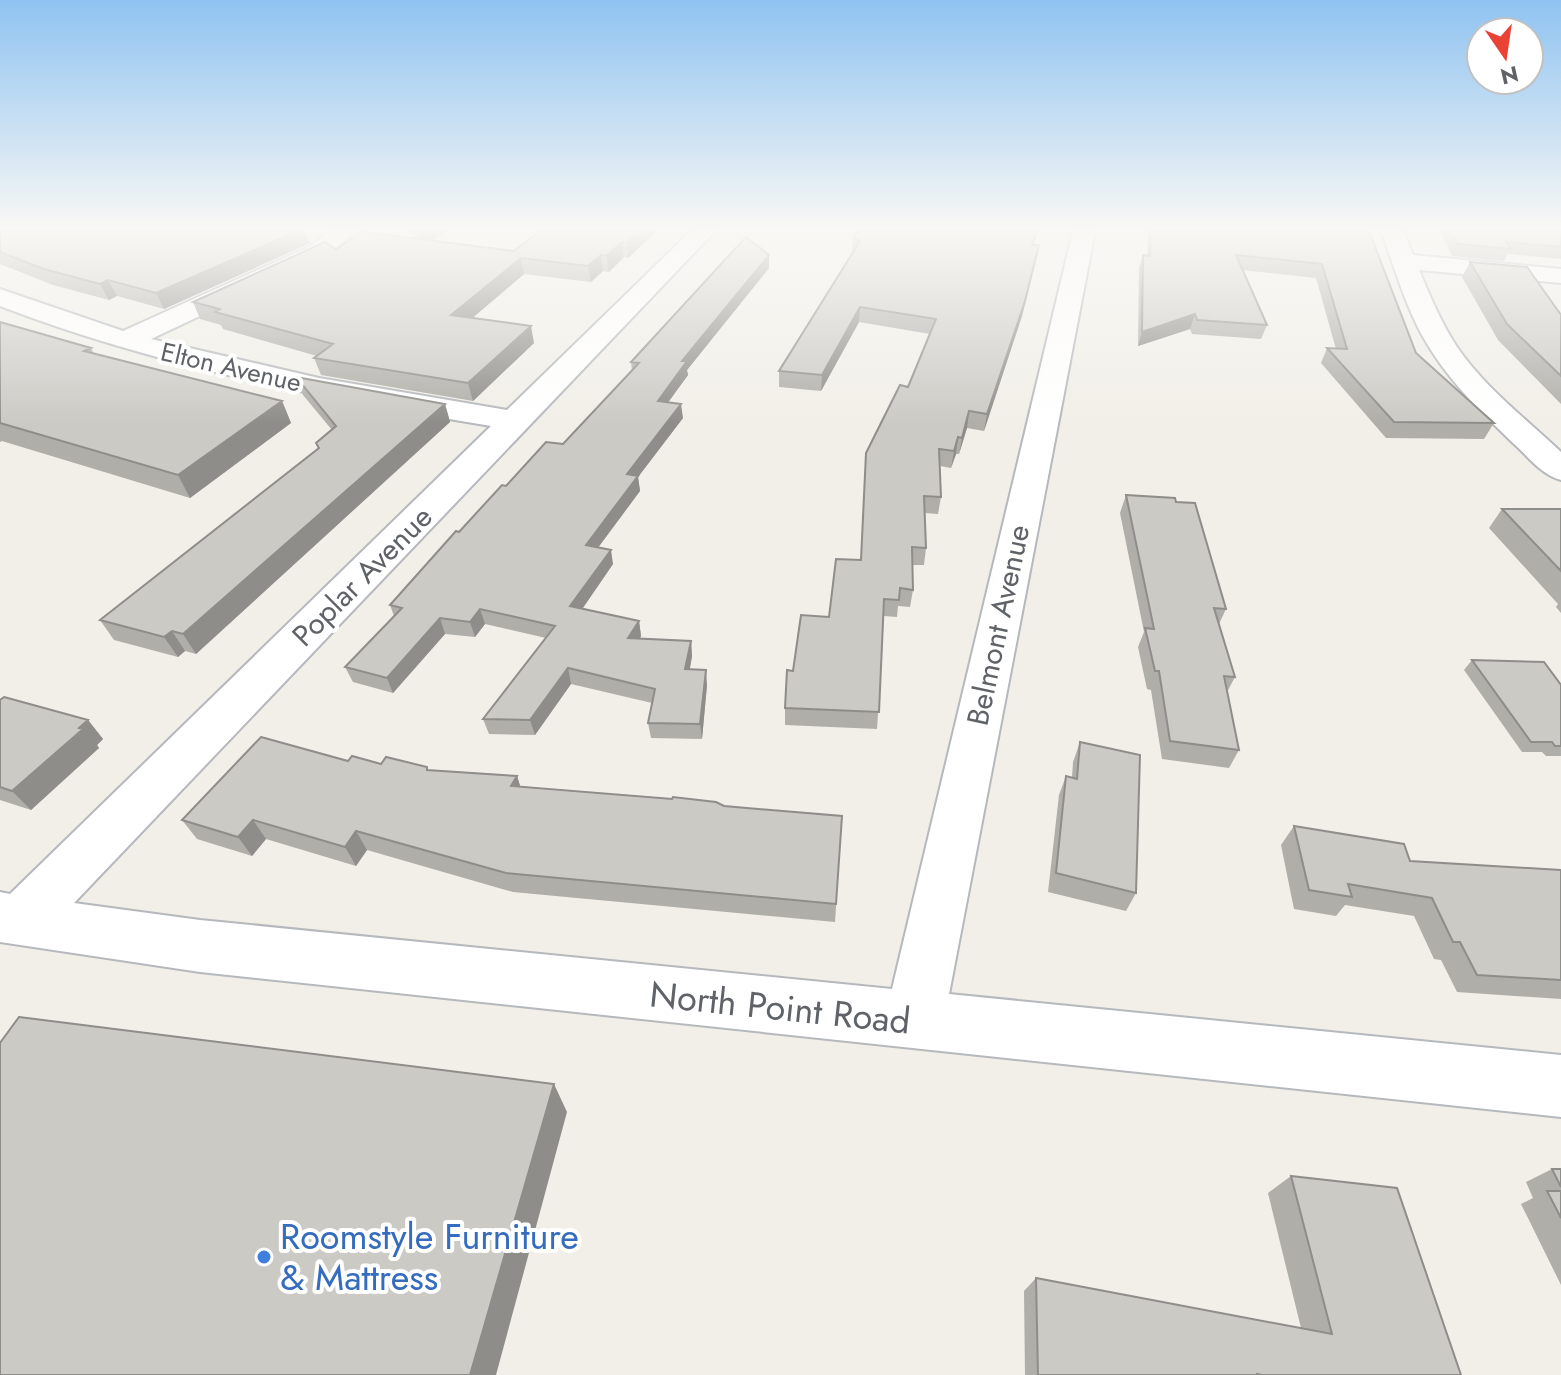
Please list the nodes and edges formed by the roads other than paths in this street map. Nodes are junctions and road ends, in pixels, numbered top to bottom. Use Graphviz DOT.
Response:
graph roads {
  1 [pos="223,295"];
  2 [pos="641,295"];
  3 [pos="1070,295"];
  4 [pos="1419,295"];
  5 [pos="0,297"];
  6 [pos="124,341"];
  7 [pos="516,421"];
  8 [pos="1561,470"];
  9 [pos="10,919"];
  10 [pos="914,1020"];
  11 [pos="1561,1086"];
  1 -- 6 [label="street"];
  2 -- 7 [label="street, Poplar Avenue"];
  3 -- 10 [label="street, Belmont Avenue"];
  4 -- 8 [label="street"];
  5 -- 6 [label="street, Elton Avenue"];
  6 -- 7 [label="street, Elton Avenue"];
  7 -- 9 [label="street, Poplar Avenue"];
  9 -- 10 [label="street, North Point Road"];
  10 -- 11 [label="street, North Point Road"];
}
